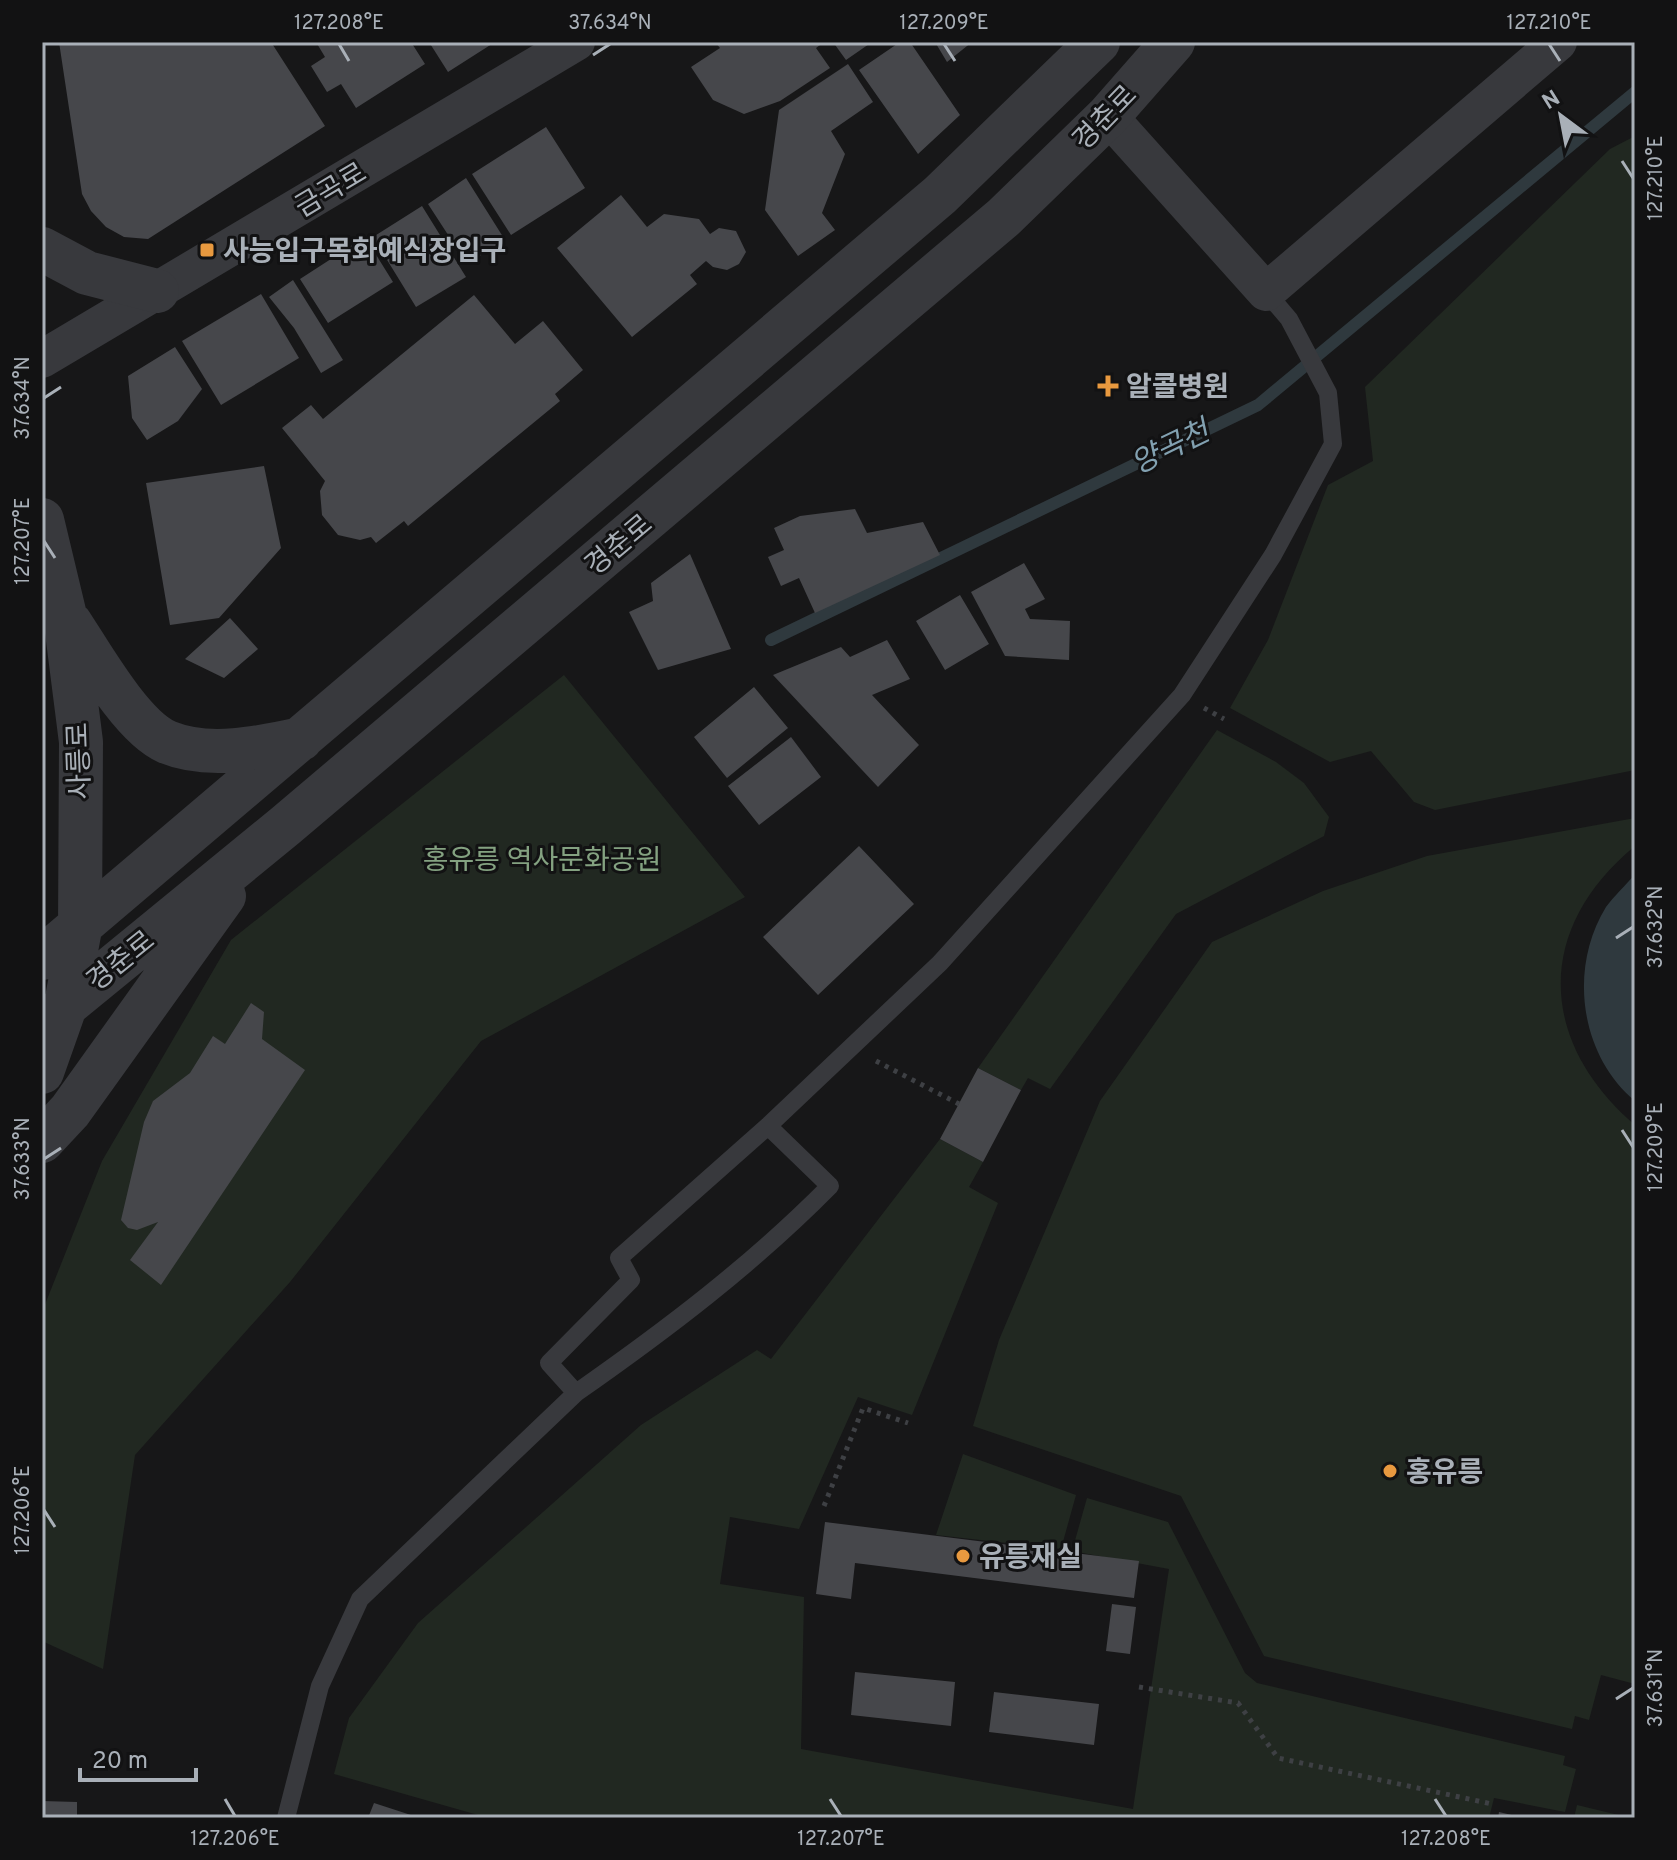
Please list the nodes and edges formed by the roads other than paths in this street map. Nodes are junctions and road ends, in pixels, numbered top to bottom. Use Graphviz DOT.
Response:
graph roads {
  1 [pos="576,42"];
  2 [pos="1098,42"];
  3 [pos="1173,42"];
  4 [pos="1558,42"];
  5 [pos="1108,116"];
  6 [pos="42,249"];
  7 [pos="157,291"];
  8 [pos="1278,306"];
  9 [pos="42,359"];
  10 [pos="42,520"];
  11 [pos="65,616"];
  12 [pos="301,739"];
  13 [pos="285,826"];
  14 [pos="80,929"];
  15 [pos="42,958"];
  16 [pos="54,1014"];
  17 [pos="42,1072"];
  18 [pos="768,1126"];
  19 [pos="42,1141"];
  20 [pos="576,1393"];
  21 [pos="286,1818"];
  1 -- 7 [label="street, 금곡로"];
  2 -- 12 [label="street, 경춘로"];
  3 -- 5 [label="street, 경춘로"];
  4 -- 8 [label="street"];
  5 -- 8 [label="street"];
  5 -- 13 [label="street, 경춘로"];
  6 -- 7 [label="street"];
  7 -- 9 [label="street, 금곡로"];
  8 -- 18 [label="lane"];
  10 -- 11 [label="street, 사릉로"];
  11 -- 12 [label="street"];
  11 -- 14 [label="street, 사릉로"];
  12 -- 14 [label="street, 경춘로"];
  13 -- 16 [label="street, 경춘로"];
  13 -- 19 [label="street"];
  14 -- 15 [label="street, 경춘로"];
  14 -- 16 [label="street, 사릉로"];
  16 -- 17 [label="street, 사릉로"];
  18 -- 20 [label="lane"];
  18 -- 20 [label="lane"];
  20 -- 21 [label="lane"];
}
